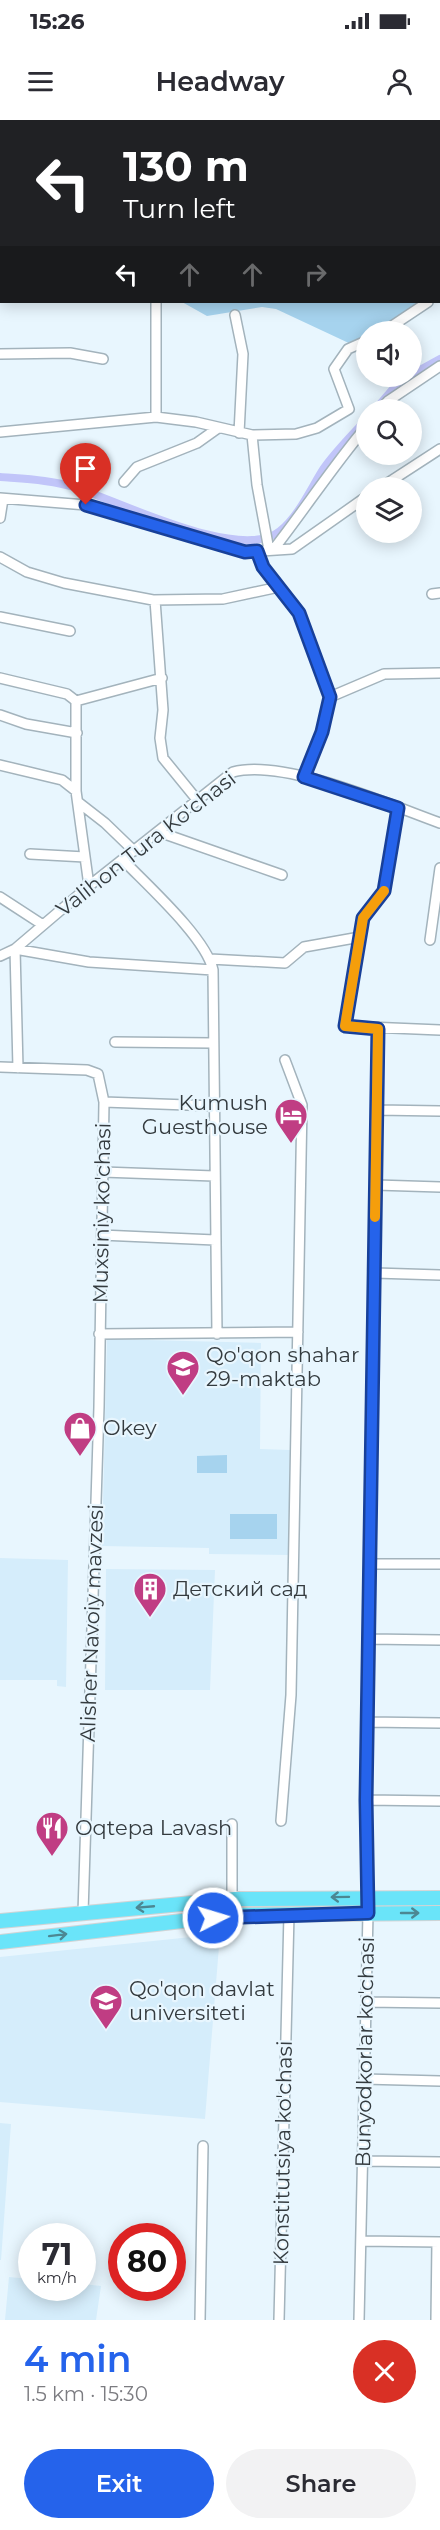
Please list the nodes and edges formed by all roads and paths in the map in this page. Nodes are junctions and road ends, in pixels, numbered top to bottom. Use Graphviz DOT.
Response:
graph roads {
  1 [pos="156,303"];
  2 [pos="426,303"];
  3 [pos="235,315"];
  4 [pos="400,321"];
  5 [pos="356,345"];
  6 [pos="0,354"];
  7 [pos="103,359"];
  8 [pos="440,366"];
  9 [pos="391,399"];
  10 [pos="156,417"];
  11 [pos="218,428"];
  12 [pos="0,432"];
  13 [pos="239,433"];
  14 [pos="252,435"];
  15 [pos="356,439"];
  16 [pos="440,449"];
  17 [pos="397,477"];
  18 [pos="124,482"];
  19 [pos="2,499"];
  20 [pos="356,504"];
  21 [pos="0,518"];
  22 [pos="270,549"];
  23 [pos="257,551"];
  24 [pos="0,557"];
  25 [pos="279,586"];
  26 [pos="155,600"];
  27 [pos="0,617"];
  28 [pos="70,632"];
  29 [pos="440,673"];
  30 [pos="0,678"];
  31 [pos="162,678"];
  32 [pos="330,697"];
  33 [pos="76,701"];
  34 [pos="0,716"];
  35 [pos="77,733"];
  36 [pos="0,765"];
  37 [pos="304,777"];
  38 [pos="76,791"];
  39 [pos="198,801"];
  40 [pos="78,802"];
  41 [pos="398,808"];
  42 [pos="440,823"];
  43 [pos="159,832"];
  44 [pos="134,852"];
  45 [pos="30,854"];
  46 [pos="85,857"];
  47 [pos="124,861"];
  48 [pos="440,868"];
  49 [pos="282,875"];
  50 [pos="89,886"];
  51 [pos="0,897"];
  52 [pos="43,925"];
  53 [pos="360,937"];
  54 [pos="430,940"];
  55 [pos="15,949"];
  56 [pos="0,956"];
  57 [pos="210,959"];
  58 [pos="213,970"];
  59 [pos="378,1029"];
  60 [pos="440,1030"];
  61 [pos="115,1042"];
  62 [pos="212,1043"];
  63 [pos="285,1060"];
  64 [pos="0,1067"];
  65 [pos="18,1068"];
  66 [pos="104,1102"];
  67 [pos="214,1106"];
  68 [pos="377,1110"];
  69 [pos="440,1111"];
  70 [pos="103,1172"];
  71 [pos="214,1176"];
  72 [pos="376,1185"];
  73 [pos="440,1186"];
  74 [pos="101,1235"];
  75 [pos="215,1240"];
  76 [pos="375,1273"];
  77 [pos="440,1275"];
  78 [pos="298,1332"];
  79 [pos="99,1334"];
  80 [pos="217,1334"];
  81 [pos="371,1564"];
  82 [pos="440,1564"];
  83 [pos="369,1639"];
  84 [pos="440,1640"];
  85 [pos="368,1722"];
  86 [pos="440,1723"];
  87 [pos="366,1800"];
  88 [pos="440,1802"];
  89 [pos="282,1821"];
  90 [pos="232,1824"];
  91 [pos="368,1897"];
  92 [pos="440,1898"];
  93 [pos="232,1900"];
  94 [pos="82,1913"];
  95 [pos="368,1913"];
  96 [pos="440,1913"];
  97 [pos="289,1914"];
  98 [pos="0,1921"];
  99 [pos="0,1942"];
  100 [pos="366,2002"];
  101 [pos="440,2003"];
  102 [pos="364,2079"];
  103 [pos="440,2080"];
  104 [pos="203,2146"];
  105 [pos="363,2161"];
  106 [pos="440,2162"];
  107 [pos="361,2241"];
  108 [pos="439,2242"];
  109 [pos="200,2320"];
  110 [pos="279,2320"];
  111 [pos="359,2320"];
  112 [pos="436,2320"];
  1 -- 10 [label="street"];
  2 -- 4 [label="street"];
  3 -- 13 [label="street"];
  5 -- 14 [label="street"];
  6 -- 7 [label="street"];
  8 -- 9 [label="street"];
  10 -- 11 [label="street"];
  10 -- 12 [label="street"];
  11 -- 13 [label="street"];
  11 -- 18 [label="street"];
  13 -- 14 [label="street"];
  14 -- 22 [label="street"];
  15 -- 22 [label="street"];
  16 -- 17 [label="street"];
  19 -- 21 [label="street"];
  19 -- 23 [label="street"];
  20 -- 22 [label="street"];
  22 -- 23 [label="street"];
  23 -- 25 [label="street"];
  24 -- 26 [label="street"];
  25 -- 26 [label="street"];
  25 -- 32 [label="street"];
  26 -- 31 [label="street"];
  27 -- 28 [label="street"];
  29 -- 32 [label="street"];
  30 -- 33 [label="street"];
  31 -- 33 [label="street"];
  31 -- 39 [label="street"];
  32 -- 37 [label="street"];
  33 -- 35 [label="street"];
  34 -- 35 [label="street"];
  35 -- 38 [label="street"];
  36 -- 38 [label="street"];
  37 -- 39 [label="street, Valihon Tura Ko'chasi"];
  37 -- 41 [label="street, Valihon Tura Ko'chasi"];
  38 -- 40 [label="street"];
  39 -- 43 [label="street, Valihon Tura Ko'chasi"];
  40 -- 44 [label="street"];
  40 -- 46 [label="street"];
  41 -- 42 [label="street, Valihon Tura Ko'chasi"];
  41 -- 53 [label="street"];
  43 -- 44 [label="street, Valihon Tura Ko'chasi"];
  43 -- 49 [label="street"];
  44 -- 47 [label="street, Valihon Tura Ko'chasi"];
  45 -- 46 [label="street"];
  46 -- 50 [label="street"];
  47 -- 50 [label="street, Valihon Tura Ko'chasi"];
  47 -- 57 [label="street"];
  48 -- 54 [label="street"];
  50 -- 52 [label="street, Valihon Tura Ko'chasi"];
  51 -- 52 [label="street"];
  52 -- 55 [label="street, Valihon Tura Ko'chasi"];
  53 -- 57 [label="street"];
  53 -- 59 [label="street"];
  55 -- 56 [label="street, Valihon Tura Ko'chasi"];
  55 -- 58 [label="street"];
  55 -- 65 [label="street"];
  57 -- 58 [label="street"];
  58 -- 62 [label="street"];
  59 -- 60 [label="street"];
  59 -- 68 [label="street, Bunyodkorlar ko'chasi"];
  61 -- 62 [label="street"];
  62 -- 67 [label="street"];
  63 -- 78 [label="street"];
  64 -- 65 [label="street, Muxsiniy ko'chasi"];
  65 -- 66 [label="street, Muxsiniy ko'chasi"];
  66 -- 67 [label="street"];
  66 -- 70 [label="street, Muxsiniy ko'chasi"];
  67 -- 71 [label="street"];
  68 -- 69 [label="street"];
  68 -- 72 [label="street, Bunyodkorlar ko'chasi"];
  70 -- 71 [label="street"];
  70 -- 74 [label="street, Muxsiniy ko'chasi"];
  71 -- 75 [label="street"];
  72 -- 73 [label="street"];
  72 -- 76 [label="street, Bunyodkorlar ko'chasi"];
  74 -- 75 [label="street"];
  74 -- 79 [label="street, Muxsiniy ko'chasi"];
  75 -- 80 [label="street"];
  76 -- 77 [label="street"];
  76 -- 81 [label="street, Bunyodkorlar ko'chasi"];
  78 -- 80 [label="street, Muxsiniy ko'chasi"];
  78 -- 89 [label="street"];
  79 -- 80 [label="street, Muxsiniy ko'chasi"];
  79 -- 94 [label="street, Alisher Navoiy mavzesi"];
  81 -- 82 [label="street"];
  81 -- 83 [label="street, Bunyodkorlar ko'chasi"];
  83 -- 84 [label="street"];
  83 -- 85 [label="street, Bunyodkorlar ko'chasi"];
  85 -- 86 [label="street"];
  85 -- 87 [label="street, Bunyodkorlar ko'chasi"];
  87 -- 88 [label="street"];
  87 -- 91 [label="street, Bunyodkorlar ko'chasi"];
  90 -- 93 [label="street"];
  91 -- 92 [label="highway"];
  91 -- 93 [label="highway, one-way"];
  91 -- 95 [label="street, Bunyodkorlar ko'chasi"];
  93 -- 94 [label="highway, one-way"];
  94 -- 98 [label="highway"];
  95 -- 96 [label="highway, one-way"];
  95 -- 97 [label="highway"];
  95 -- 100 [label="street, Bunyodkorlar ko'chasi"];
  99 -- 97 [label="highway, one-way"];
  97 -- 110 [label="street, Konstitutsiya ko'chasi"];
  100 -- 101 [label="street"];
  100 -- 102 [label="street, Bunyodkorlar ko'chasi"];
  102 -- 103 [label="street"];
  102 -- 105 [label="street, Bunyodkorlar ko'chasi"];
  104 -- 109 [label="street"];
  105 -- 106 [label="street"];
  105 -- 107 [label="street, Bunyodkorlar ko'chasi"];
  107 -- 108 [label="street"];
  107 -- 111 [label="street, Bunyodkorlar ko'chasi"];
  108 -- 112 [label="street"];
}
